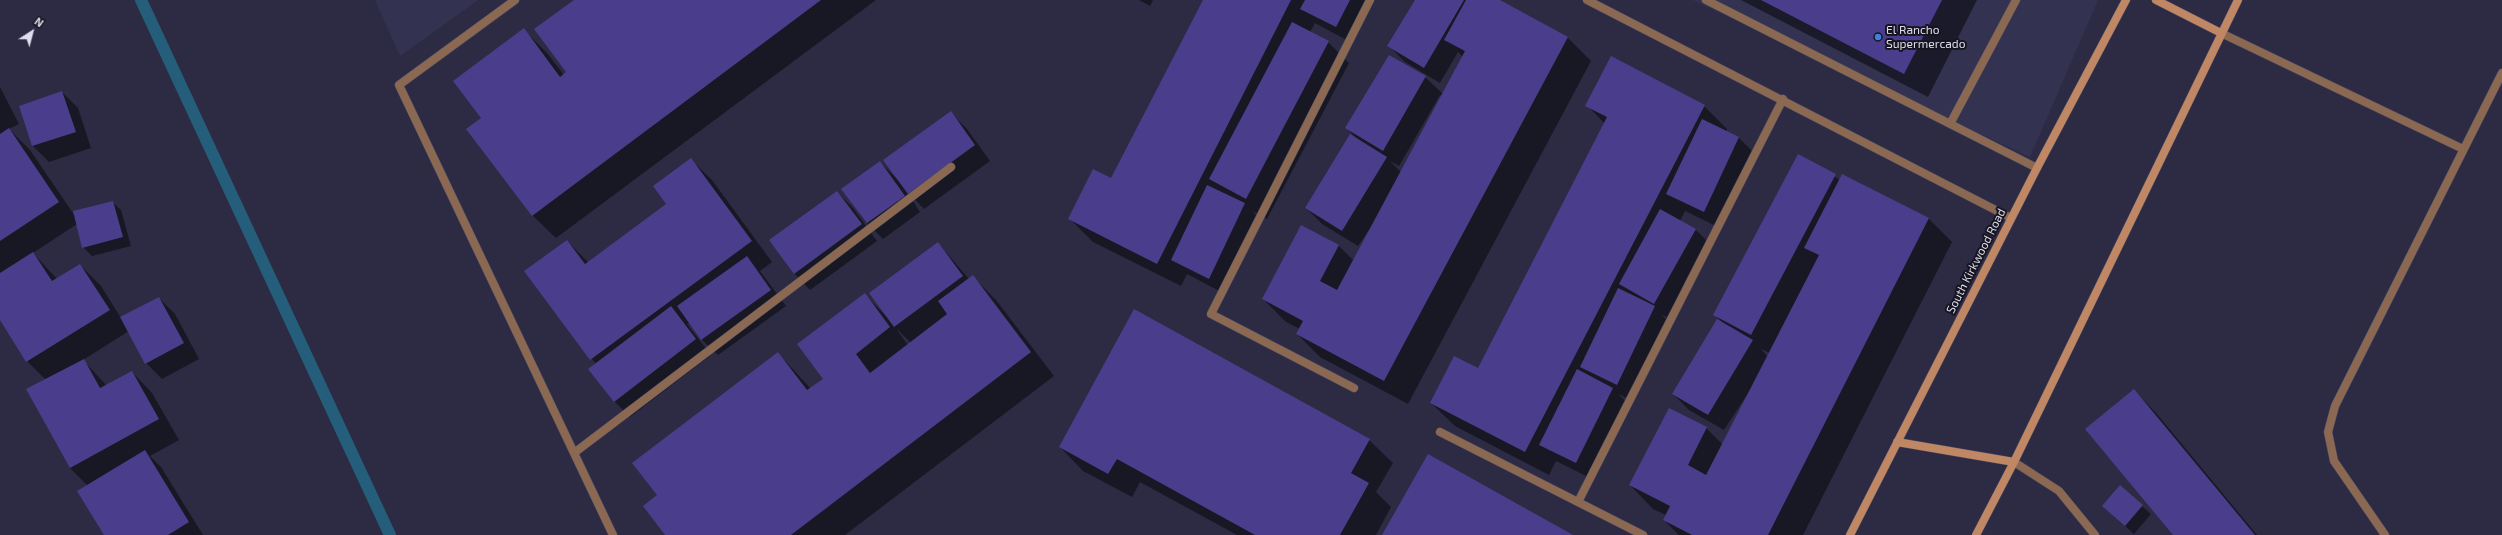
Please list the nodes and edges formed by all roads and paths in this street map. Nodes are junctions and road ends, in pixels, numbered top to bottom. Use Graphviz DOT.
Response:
graph roads {
  1 [pos="515,0"];
  2 [pos="1370,0"];
  3 [pos="1587,0"];
  4 [pos="1706,0"];
  5 [pos="2016,0"];
  6 [pos="2126,0"];
  7 [pos="2156,0"];
  8 [pos="2238,0"];
  9 [pos="2221,33"];
  10 [pos="2502,73"];
  11 [pos="1783,99"];
  12 [pos="1950,124"];
  13 [pos="2462,150"];
  14 [pos="951,167"];
  15 [pos="2036,168"];
  16 [pos="2011,218"];
  17 [pos="1354,388"];
  18 [pos="1440,432"];
  19 [pos="1897,442"];
  20 [pos="574,453"];
  21 [pos="2014,462"];
  22 [pos="1578,502"];
  23 [pos="614,535"];
  24 [pos="1643,535"];
  25 [pos="1850,535"];
  26 [pos="1976,535"];
  27 [pos="2095,535"];
  28 [pos="2385,535"];
  1 -- 20 [label="lane"];
  2 -- 17 [label="lane"];
  3 -- 11 [label="lane"];
  4 -- 12 [label="lane"];
  5 -- 12 [label="lane"];
  6 -- 15 [label="main road, South Kirkwood Road"];
  7 -- 9 [label="main road"];
  8 -- 9 [label="main road"];
  9 -- 13 [label="lane"];
  9 -- 21 [label="main road"];
  10 -- 13 [label="lane"];
  11 -- 16 [label="lane"];
  11 -- 22 [label="lane"];
  12 -- 15 [label="lane"];
  13 -- 28 [label="lane"];
  14 -- 20 [label="lane"];
  15 -- 16 [label="main road, South Kirkwood Road"];
  16 -- 19 [label="main road, South Kirkwood Road"];
  18 -- 22 [label="lane"];
  19 -- 21 [label="main road"];
  19 -- 25 [label="main road, South Kirkwood Road"];
  20 -- 23 [label="lane"];
  21 -- 26 [label="main road"];
  21 -- 27 [label="lane"];
  22 -- 24 [label="lane"];
}
